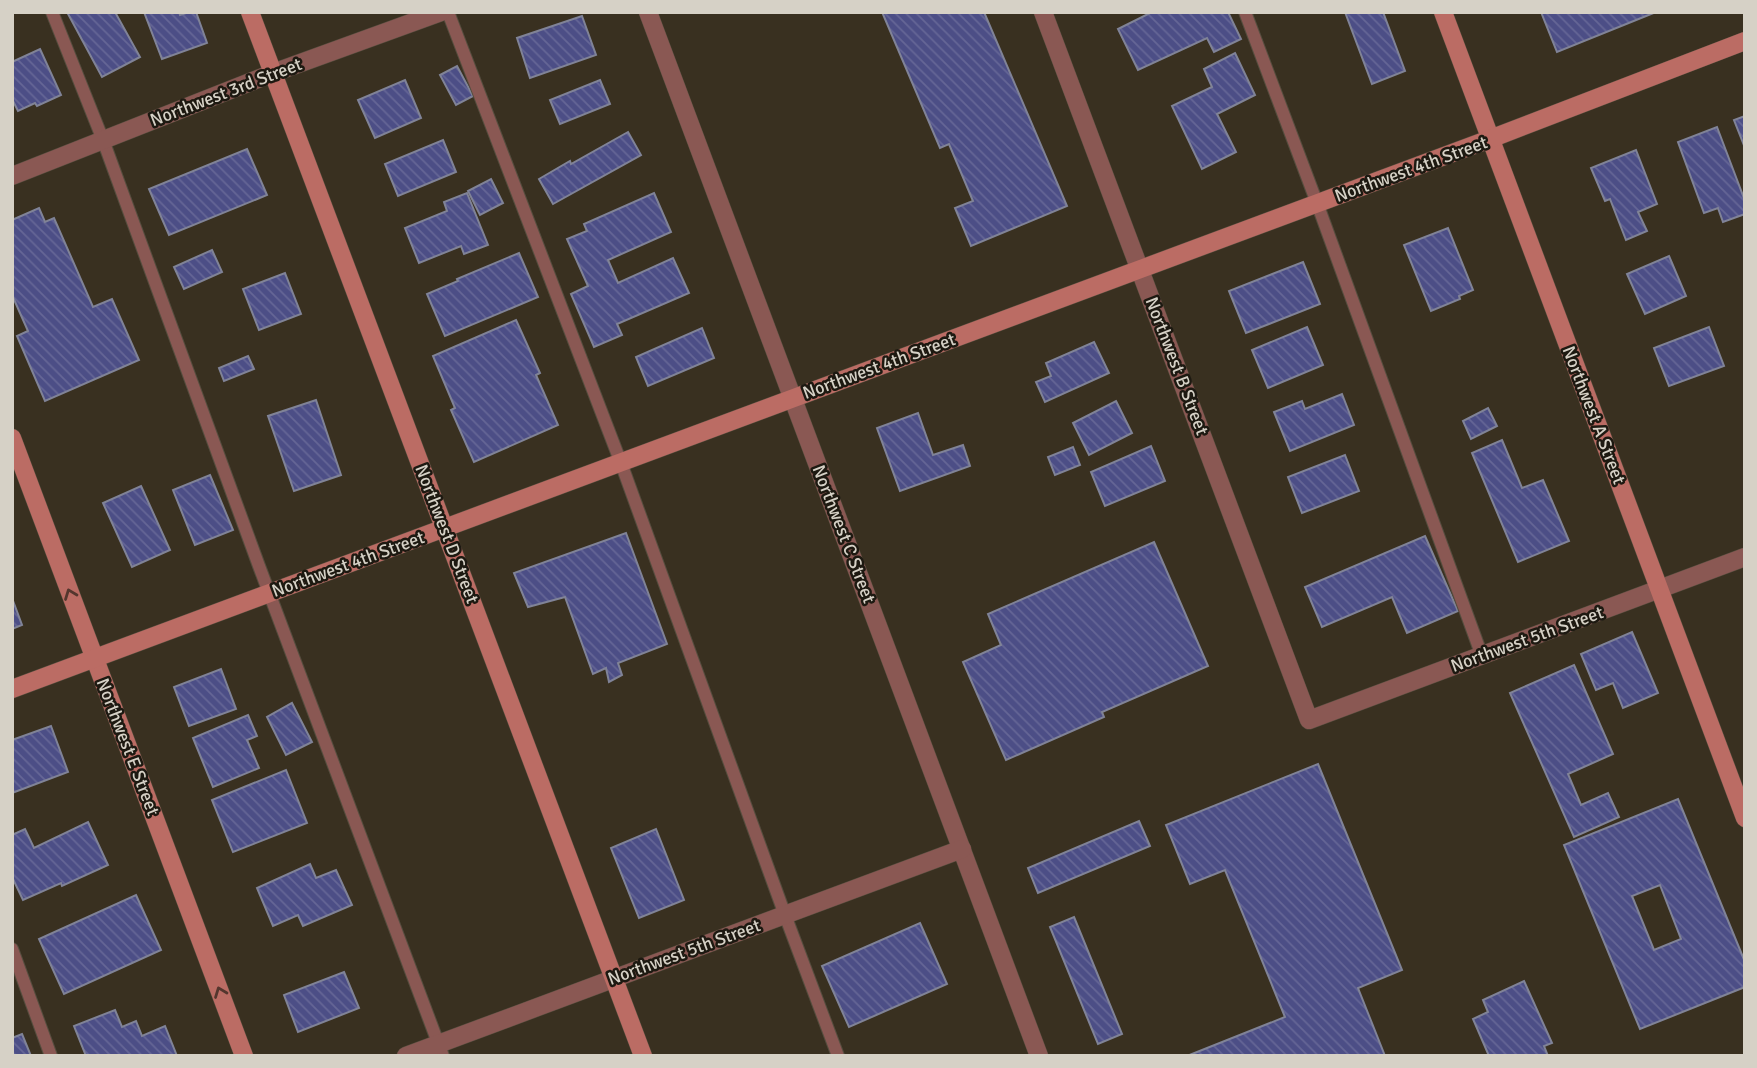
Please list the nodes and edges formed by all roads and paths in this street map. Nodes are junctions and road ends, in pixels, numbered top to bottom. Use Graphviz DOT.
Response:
graph roads {
  1 [pos="52,12"];
  2 [pos="250,12"];
  3 [pos="441,12"];
  4 [pos="448,12"];
  5 [pos="648,12"];
  6 [pos="1043,12"];
  7 [pos="1245,12"];
  8 [pos="1443,12"];
  9 [pos="1745,41"];
  10 [pos="273,73"];
  11 [pos="1490,139"];
  12 [pos="103,140"];
  13 [pos="12,176"];
  14 [pos="1317,203"];
  15 [pos="1141,269"];
  16 [pos="793,398"];
  17 [pos="12,438"];
  18 [pos="621,463"];
  19 [pos="445,528"];
  20 [pos="1745,557"];
  21 [pos="1659,590"];
  22 [pos="269,593"];
  23 [pos="1482,656"];
  24 [pos="95,658"];
  25 [pos="12,688"];
  26 [pos="1309,720"];
  27 [pos="1745,818"];
  28 [pos="962,849"];
  29 [pos="785,915"];
  30 [pos="12,949"];
  31 [pos="614,978"];
  32 [pos="441,1050"];
  33 [pos="51,1056"];
  34 [pos="244,1056"];
  35 [pos="406,1056"];
  36 [pos="643,1056"];
  37 [pos="838,1056"];
  38 [pos="1039,1056"];
  1 -- 12 [label="lane"];
  2 -- 10 [label="street, Northwest D Street"];
  3 -- 10 [label="street, Northwest 3rd Street"];
  4 -- 18 [label="lane"];
  5 -- 16 [label="street, Northwest C Street"];
  6 -- 15 [label="street, Northwest B Street"];
  7 -- 14 [label="lane"];
  8 -- 11 [label="street, Northwest A Street"];
  9 -- 11 [label="street, Northwest 4th Street"];
  10 -- 12 [label="street, Northwest 3rd Street"];
  10 -- 19 [label="street, Northwest D Street"];
  11 -- 14 [label="street, Northwest 4th Street"];
  11 -- 21 [label="street, Northwest A Street"];
  12 -- 13 [label="street, Northwest 3rd Street"];
  12 -- 22 [label="lane"];
  14 -- 15 [label="street, Northwest 4th Street"];
  14 -- 23 [label="lane"];
  15 -- 16 [label="street, Northwest 4th Street"];
  15 -- 26 [label="street, Northwest B Street"];
  16 -- 18 [label="street, Northwest 4th Street"];
  16 -- 28 [label="street, Northwest C Street"];
  24 -- 17 [label="street, Northwest E Street, one-way"];
  18 -- 19 [label="street, Northwest 4th Street"];
  18 -- 29 [label="lane"];
  19 -- 22 [label="street, Northwest 4th Street"];
  19 -- 31 [label="street, Northwest D Street"];
  20 -- 21 [label="street, Northwest 5th Street"];
  21 -- 23 [label="street, Northwest 5th Street"];
  21 -- 27 [label="street, Northwest A Street"];
  22 -- 24 [label="street, Northwest 4th Street"];
  22 -- 32 [label="lane"];
  23 -- 26 [label="street, Northwest 5th Street"];
  24 -- 25 [label="street, Northwest 4th Street"];
  34 -- 24 [label="street, Northwest E Street, one-way"];
  28 -- 29 [label="street, Northwest 5th Street"];
  28 -- 38 [label="street, Northwest C Street"];
  29 -- 31 [label="street, Northwest 5th Street"];
  29 -- 37 [label="lane"];
  30 -- 33 [label="lane"];
  31 -- 32 [label="street, Northwest 5th Street"];
  31 -- 36 [label="street, Northwest D Street"];
  32 -- 35 [label="street, Northwest 5th Street"];
}
